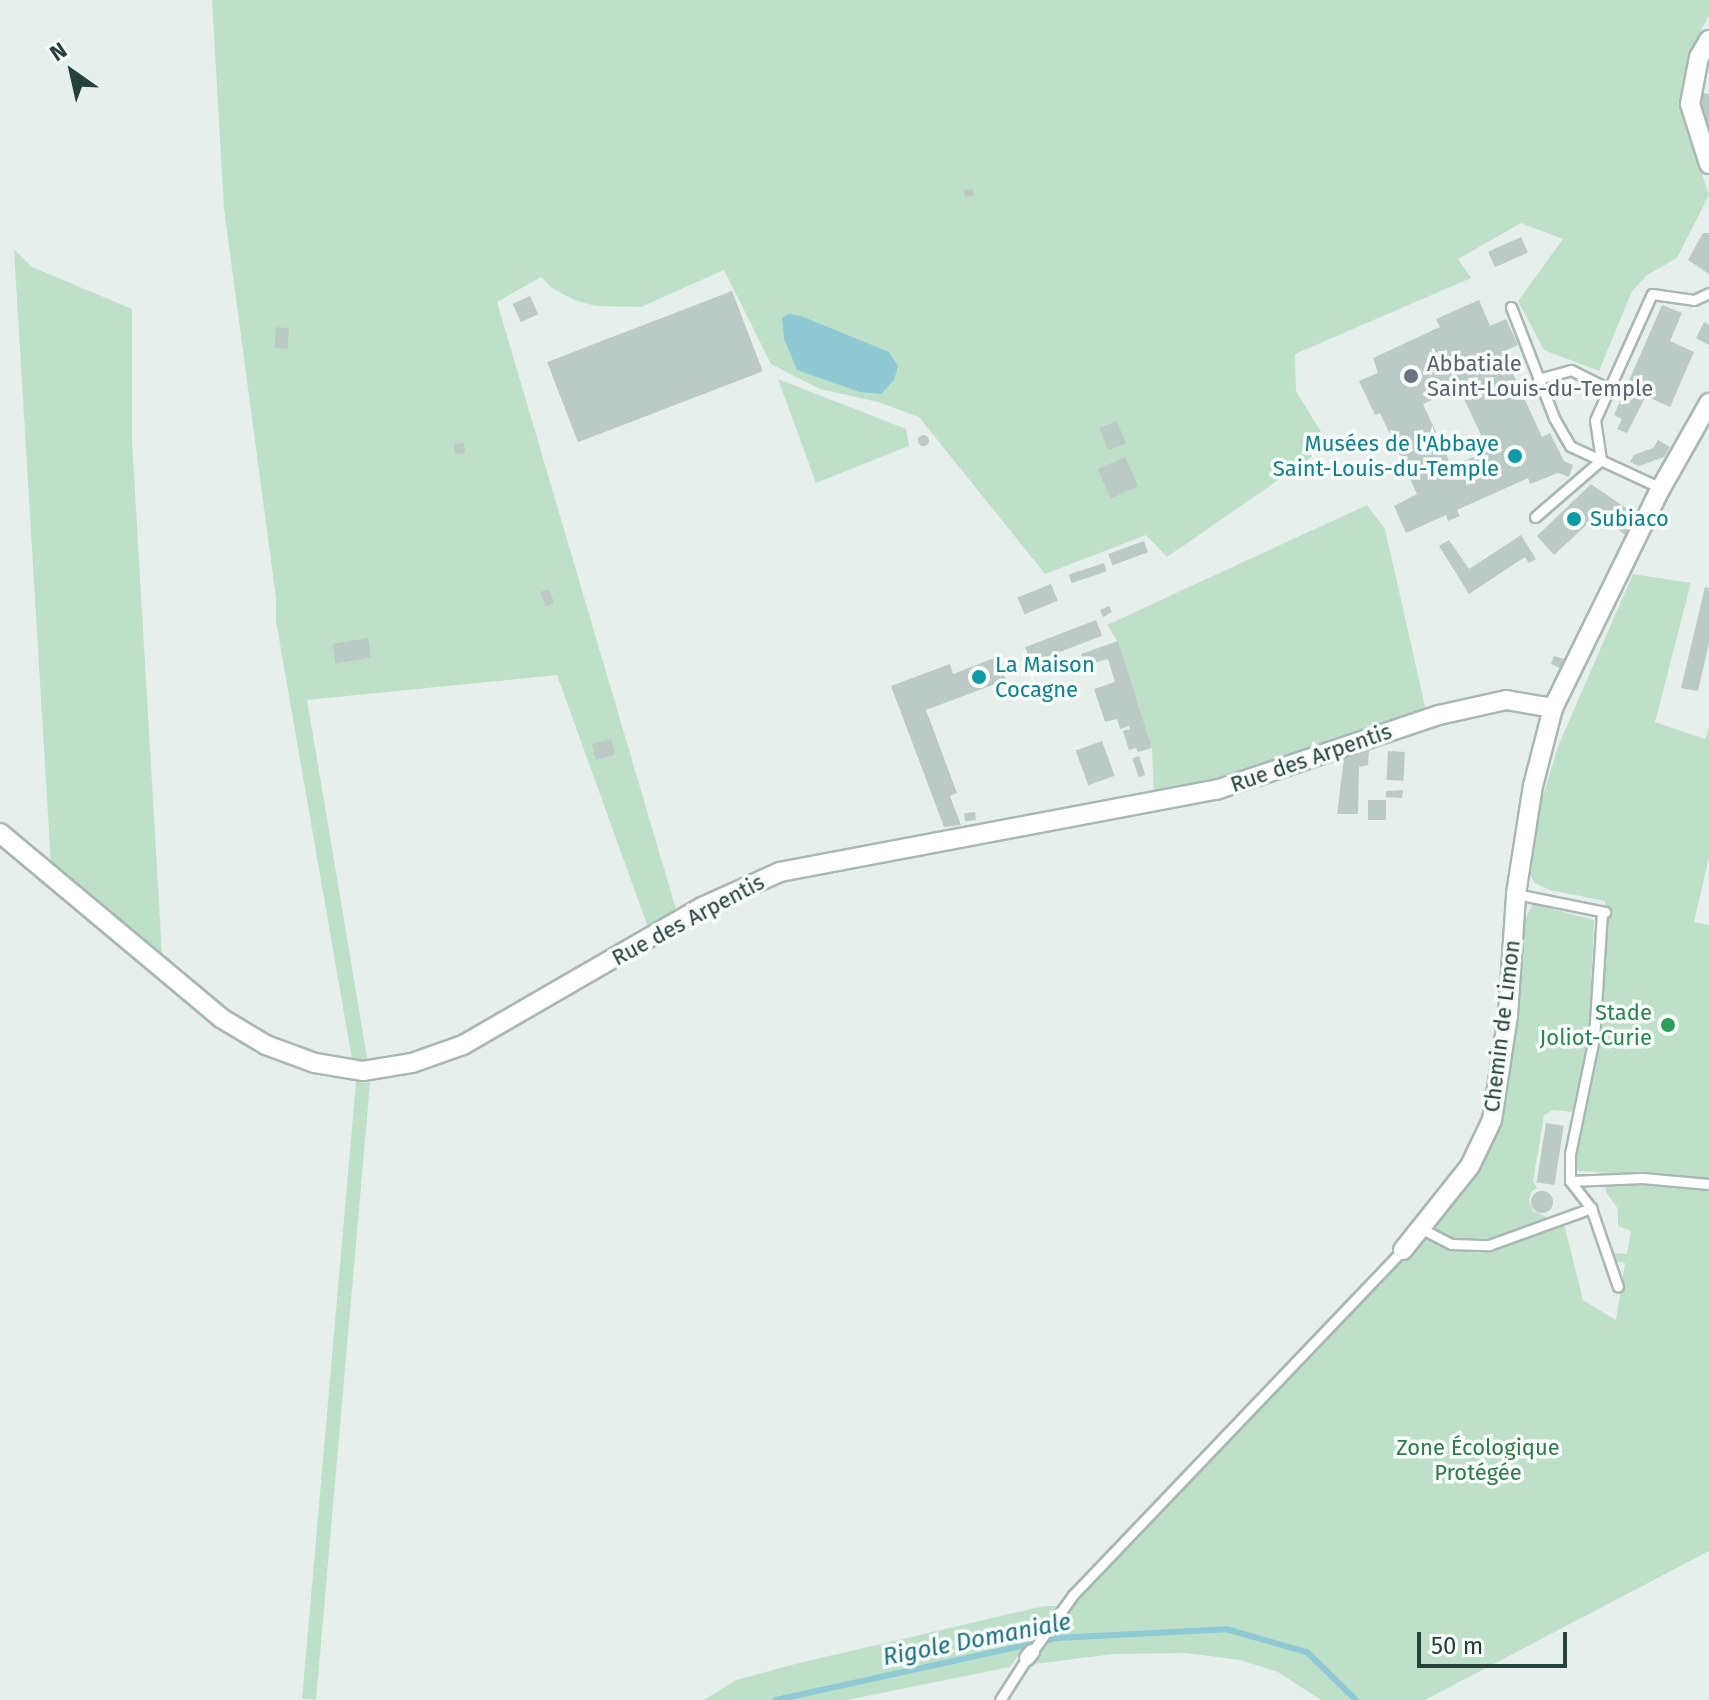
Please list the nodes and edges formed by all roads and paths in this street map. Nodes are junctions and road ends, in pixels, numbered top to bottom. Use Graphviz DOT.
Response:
graph roads {
  1 [pos="1709,40"];
  2 [pos="1709,164"];
  3 [pos="1709,293"];
  4 [pos="1511,307"];
  5 [pos="1538,379"];
  6 [pos="1609,389"];
  7 [pos="1709,403"];
  8 [pos="1601,460"];
  9 [pos="1661,488"];
  10 [pos="1535,517"];
  11 [pos="1553,708"];
  12 [pos="0,833"];
  13 [pos="1516,894"];
  14 [pos="1570,1181"];
  15 [pos="1709,1184"];
  16 [pos="1591,1208"];
  17 [pos="1420,1228"];
  18 [pos="1403,1250"];
  19 [pos="1618,1287"];
  20 [pos="1000,1700"];
  1 -- 2 [label="street"];
  3 -- 6 [label="lane"];
  4 -- 5 [label="lane"];
  5 -- 6 [label="lane"];
  5 -- 8 [label="lane"];
  6 -- 8 [label="lane"];
  7 -- 9 [label="street, Chemin de Limon"];
  8 -- 9 [label="lane"];
  8 -- 10 [label="lane"];
  9 -- 11 [label="street, Chemin de Limon"];
  11 -- 12 [label="street, Rue des Arpentis"];
  11 -- 13 [label="street, Chemin de Limon"];
  13 -- 14 [label="lane"];
  13 -- 17 [label="street, Chemin de Limon"];
  14 -- 15 [label="lane"];
  14 -- 16 [label="lane"];
  16 -- 17 [label="lane"];
  16 -- 19 [label="lane"];
  17 -- 18 [label="street, Chemin de Limon"];
  18 -- 20 [label="lane, Chemin de Limon"];
}
